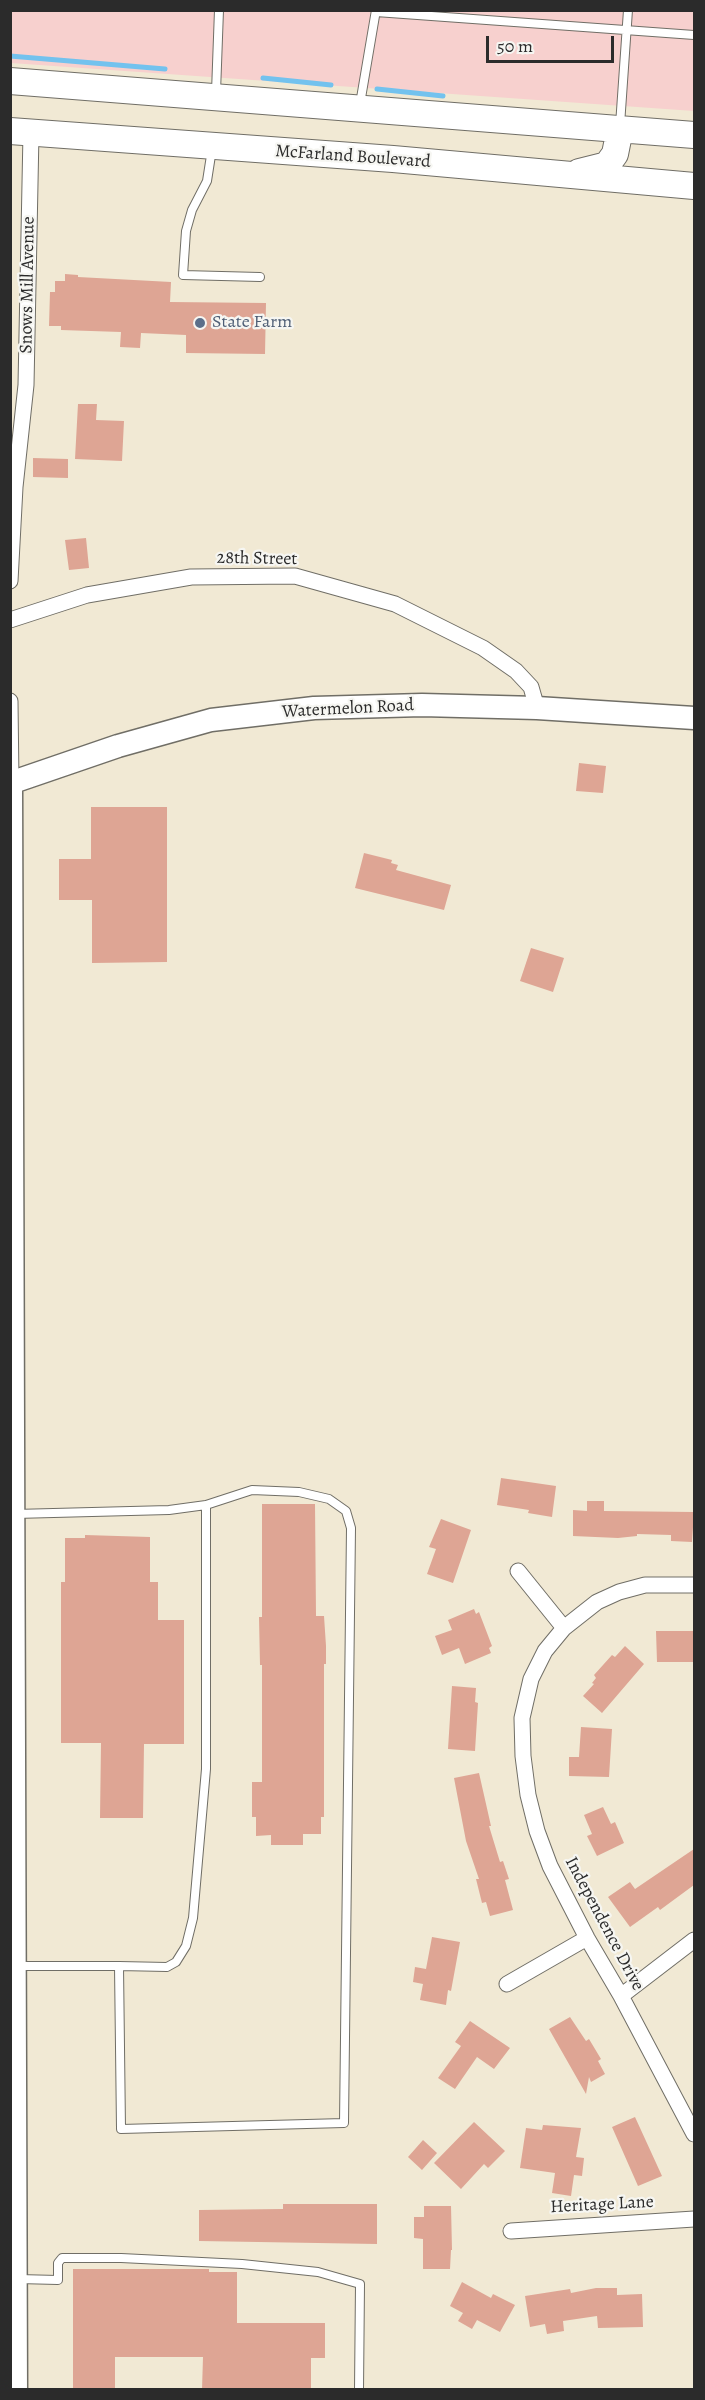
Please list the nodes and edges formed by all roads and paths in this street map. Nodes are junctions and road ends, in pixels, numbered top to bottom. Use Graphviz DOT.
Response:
graph roads {
  1 [pos="219,10"];
  2 [pos="628,10"];
  3 [pos="376,11"];
  4 [pos="627,31"];
  5 [pos="694,35"];
  6 [pos="10,81"];
  7 [pos="216,97"];
  8 [pos="359,110"];
  9 [pos="620,129"];
  10 [pos="21,132"];
  11 [pos="694,135"];
  12 [pos="213,146"];
  13 [pos="566,174"];
  14 [pos="694,186"];
  15 [pos="260,277"];
  16 [pos="10,581"];
  17 [pos="10,620"];
  18 [pos="10,701"];
  19 [pos="537,708"];
  20 [pos="694,718"];
  21 [pos="11,782"];
  22 [pos="206,1505"];
  23 [pos="13,1514"];
  24 [pos="518,1571"];
  25 [pos="694,1585"];
  26 [pos="564,1628"];
  27 [pos="587,1938"];
  28 [pos="694,1940"];
  29 [pos="14,1966"];
  30 [pos="119,1966"];
  31 [pos="507,1984"];
  32 [pos="621,1996"];
  33 [pos="694,2134"];
  34 [pos="13,2202"];
  35 [pos="694,2219"];
  36 [pos="511,2231"];
  37 [pos="16,2279"];
  38 [pos="16,2390"];
  39 [pos="359,2390"];
  1 -- 7 [label="lane"];
  2 -- 4 [label="lane"];
  3 -- 4 [label="lane"];
  3 -- 8 [label="lane"];
  4 -- 5 [label="lane"];
  4 -- 9 [label="lane"];
  6 -- 7 [label="highway"];
  7 -- 8 [label="highway"];
  8 -- 9 [label="highway"];
  9 -- 11 [label="highway"];
  9 -- 13 [label="highway"];
  10 -- 12 [label="highway, McFarland Boulevard"];
  10 -- 16 [label="street, Snows Mill Avenue"];
  12 -- 13 [label="highway, McFarland Boulevard"];
  12 -- 15 [label="lane"];
  13 -- 14 [label="highway, McFarland Boulevard"];
  17 -- 19 [label="street, 28th Street"];
  18 -- 21 [label="street"];
  19 -- 20 [label="main road, Watermelon Road"];
  19 -- 21 [label="main road, Watermelon Road"];
  21 -- 23 [label="main road"];
  22 -- 23 [label="lane"];
  22 -- 30 [label="lane"];
  22 -- 30 [label="lane"];
  23 -- 29 [label="main road"];
  24 -- 26 [label="street"];
  25 -- 26 [label="street, Independence Drive"];
  26 -- 27 [label="street, Independence Drive"];
  27 -- 31 [label="street"];
  27 -- 32 [label="street, Independence Drive"];
  28 -- 32 [label="street"];
  29 -- 30 [label="lane"];
  29 -- 34 [label="main road"];
  32 -- 33 [label="street, Independence Drive"];
  34 -- 37 [label="main road"];
  35 -- 36 [label="street, Heritage Lane"];
  37 -- 38 [label="main road"];
  37 -- 39 [label="lane"];
}
